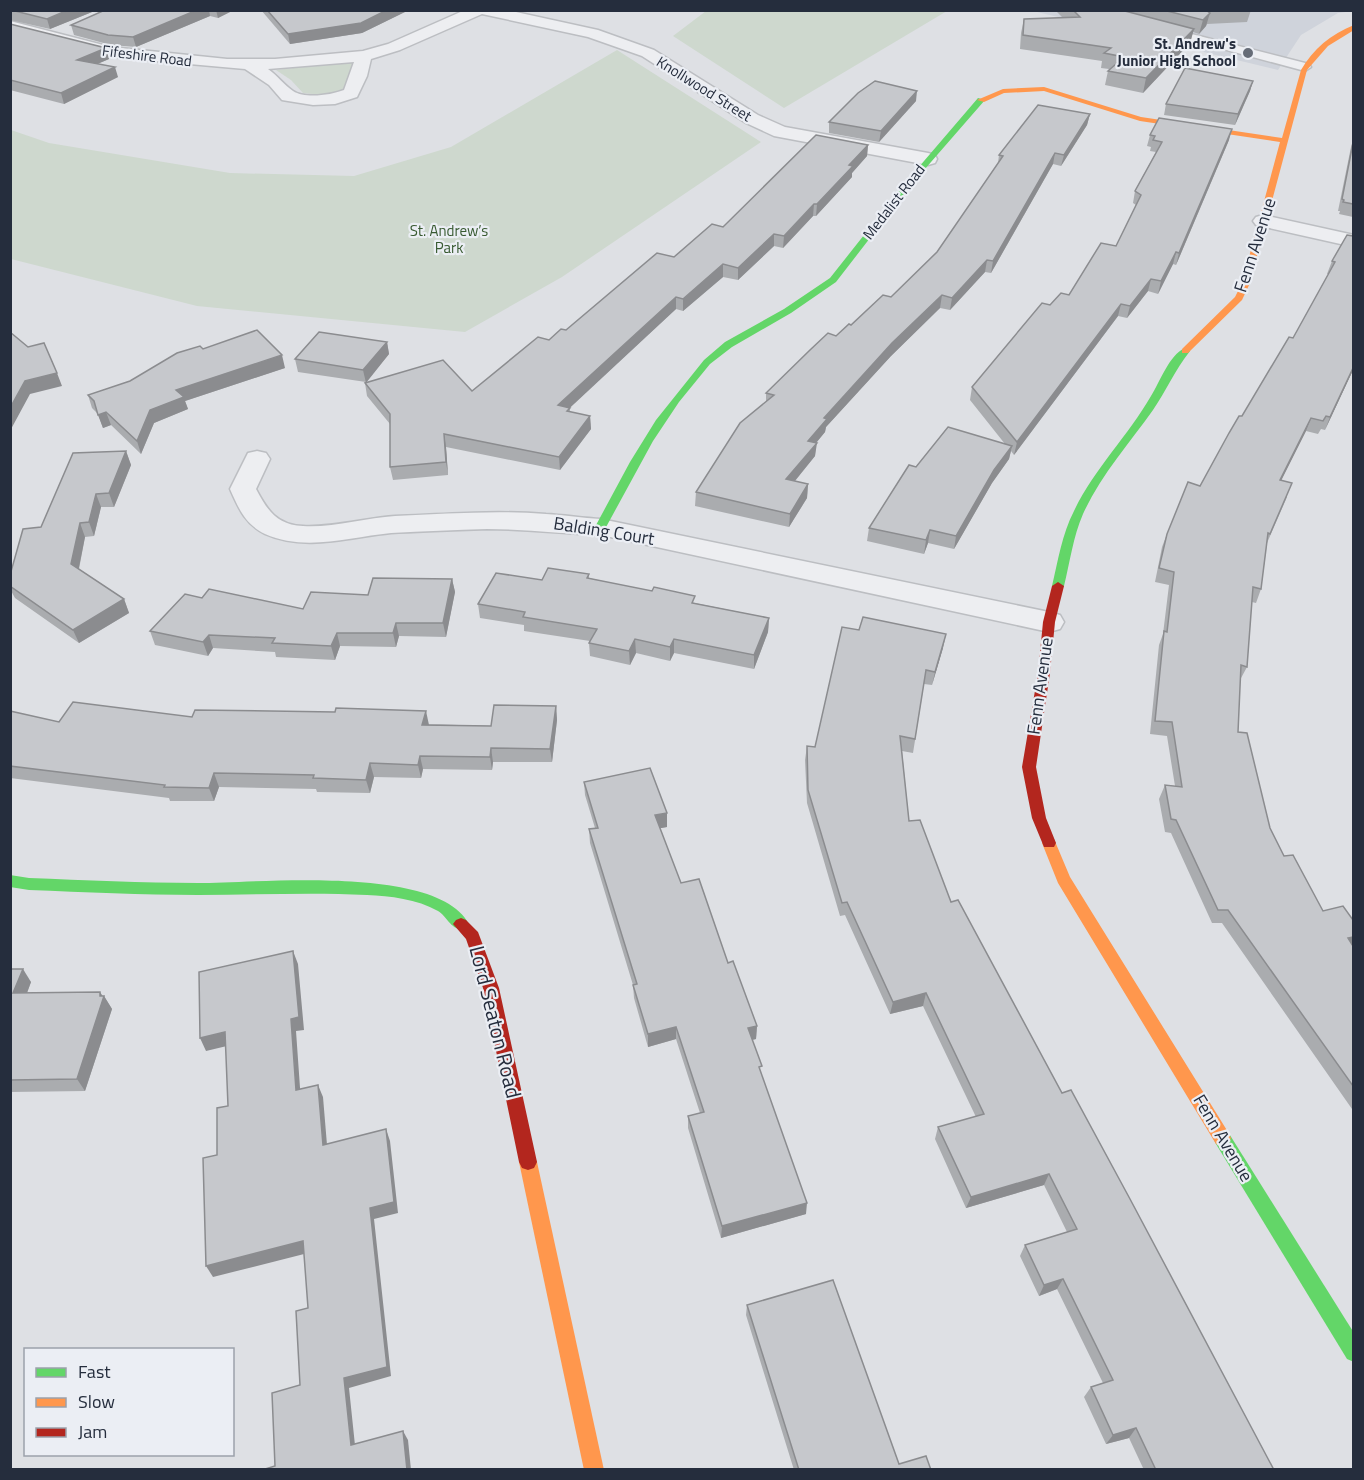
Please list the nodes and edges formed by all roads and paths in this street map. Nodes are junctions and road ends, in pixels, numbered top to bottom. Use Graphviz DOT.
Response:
graph roads {
  1 [pos="481,10"];
  2 [pos="1144,25"];
  3 [pos="10,26"];
  4 [pos="77,27"];
  5 [pos="1353,27"];
  6 [pos="50,37"];
  7 [pos="364,56"];
  8 [pos="250,65"];
  9 [pos="1305,67"];
  10 [pos="1286,141"];
  11 [pos="928,159"];
  12 [pos="1263,221"];
  13 [pos="1353,241"];
  14 [pos="257,459"];
  15 [pos="601,527"];
  16 [pos="1048,622"];
  17 [pos="10,881"];
  18 [pos="1353,1352"];
  19 [pos="594,1470"];
  1 -- 7 [label="street, Fifeshire Road"];
  1 -- 11 [label="street, Knollwood Street"];
  2 -- 9 [label="lane"];
  3 -- 6 [label="street, Fifeshire Road"];
  4 -- 6 [label="street"];
  5 -- 9 [label="street, Fenn Avenue"];
  6 -- 8 [label="street, Fifeshire Road"];
  7 -- 8 [label="street, Fifeshire Road"];
  7 -- 8 [label="street, Fifeshire Road"];
  9 -- 10 [label="street, Fenn Avenue"];
  10 -- 11 [label="street, Medalist Road"];
  10 -- 12 [label="street, Fenn Avenue"];
  11 -- 15 [label="street, Medalist Road"];
  12 -- 13 [label="street"];
  12 -- 16 [label="street, Fenn Avenue"];
  14 -- 15 [label="street, Balding Court"];
  15 -- 16 [label="street, Balding Court"];
  16 -- 18 [label="street, Fenn Avenue"];
  17 -- 19 [label="street, Lord Seaton Road"];
}
